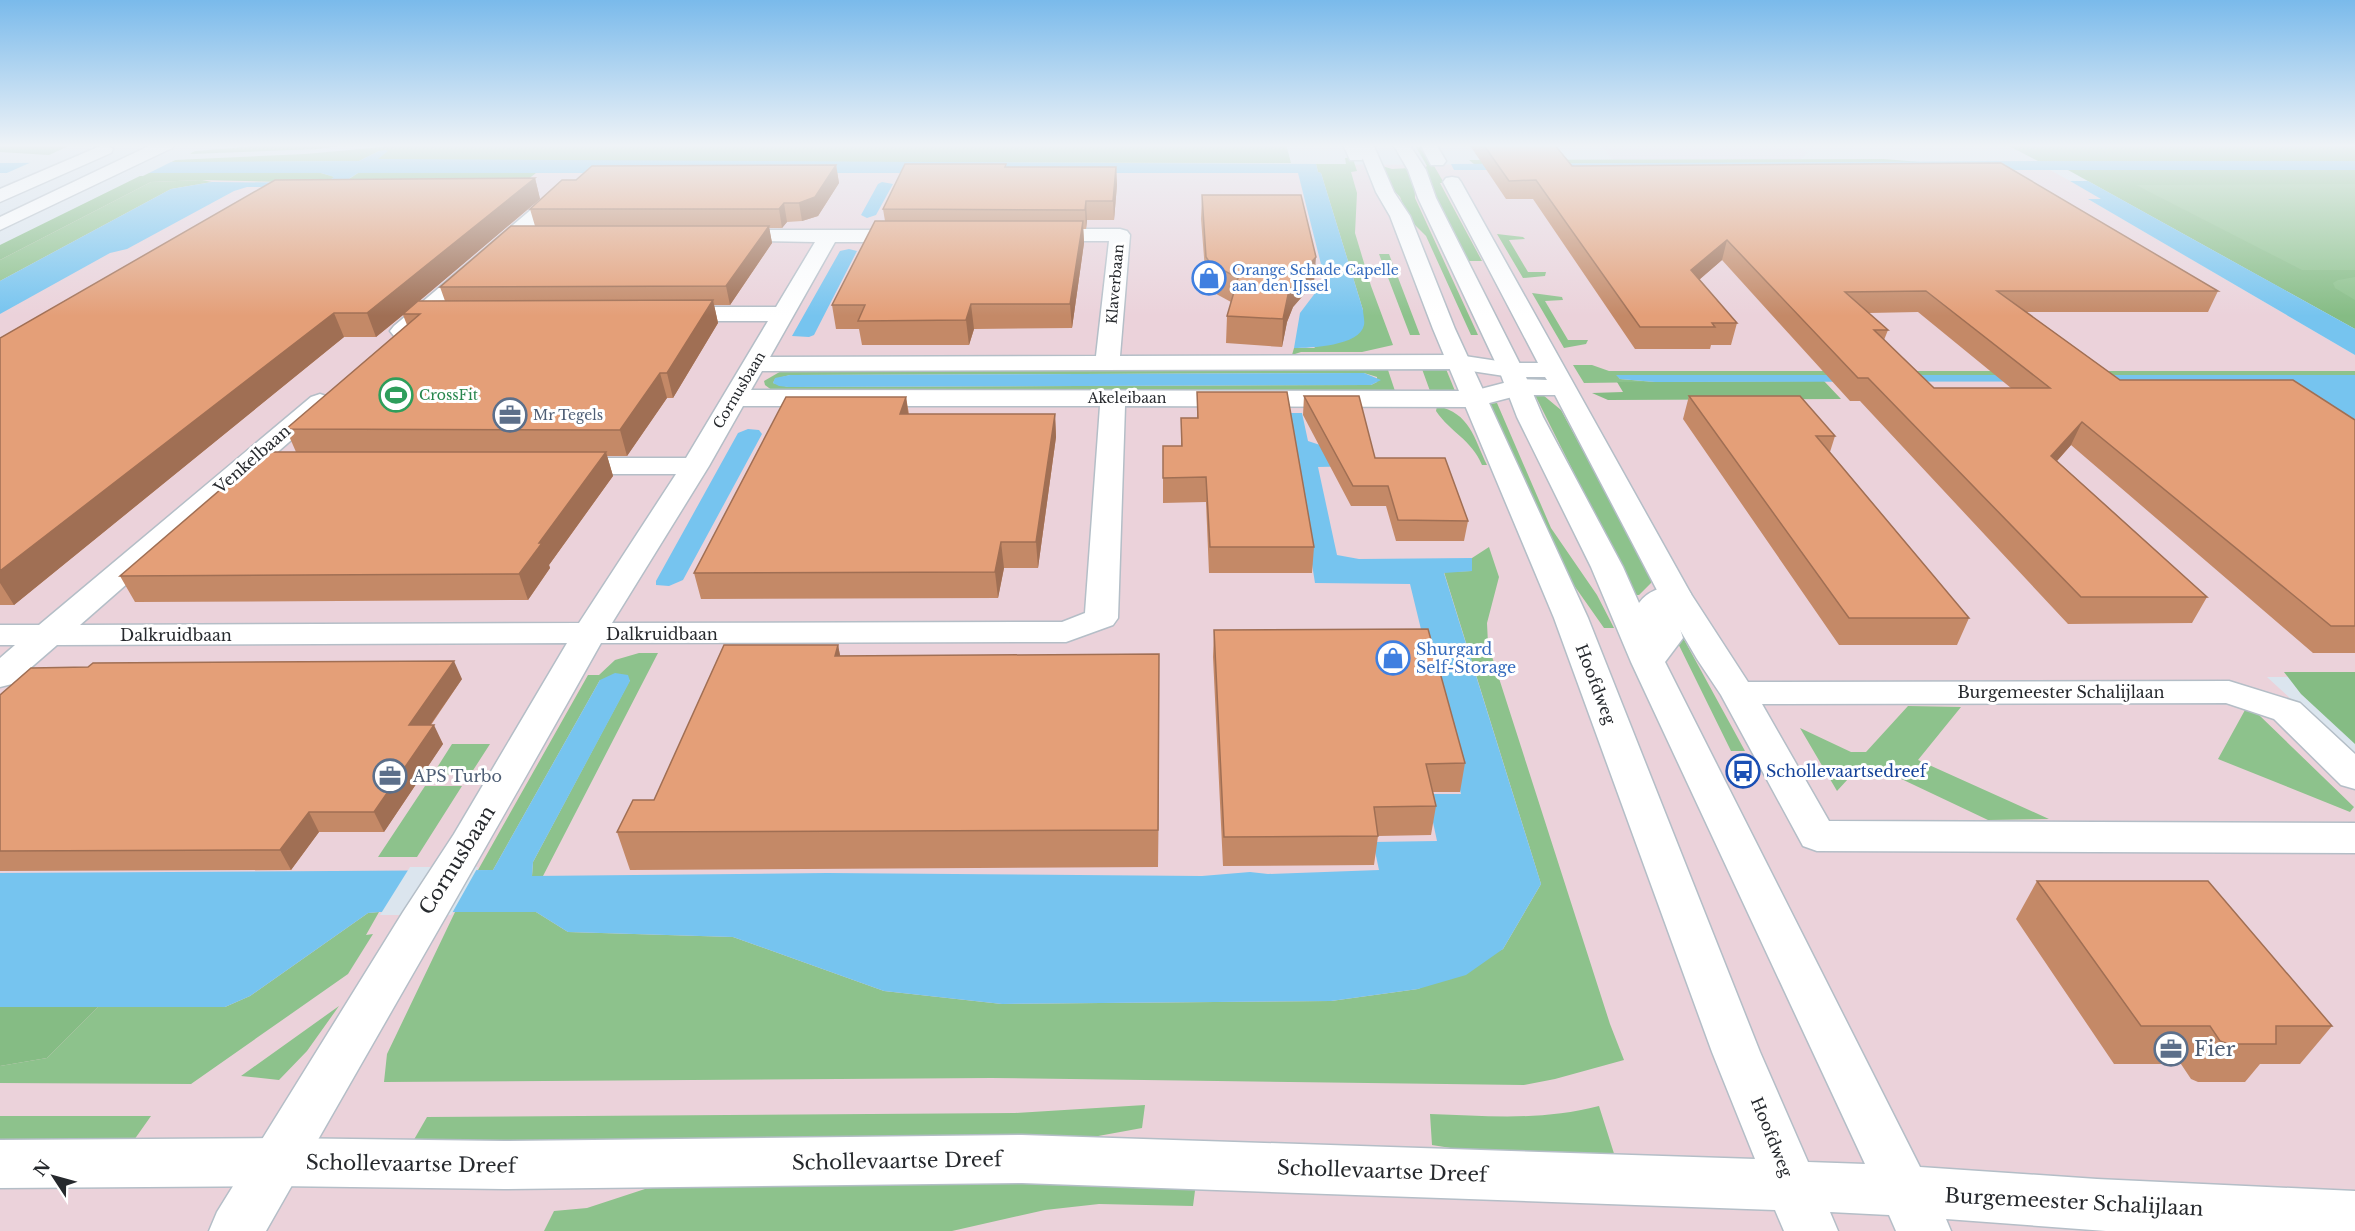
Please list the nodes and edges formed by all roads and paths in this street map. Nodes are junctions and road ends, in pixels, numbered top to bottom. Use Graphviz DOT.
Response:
graph roads {
  1 [pos="47,201"];
  2 [pos="554,201"];
  3 [pos="1391,201"];
  4 [pos="1429,201"];
  5 [pos="1462,201"];
  6 [pos="0,224"];
  7 [pos="1026,235"];
  8 [pos="700,236"];
  9 [pos="828,236"];
  10 [pos="933,236"];
  11 [pos="655,314"];
  12 [pos="784,314"];
  13 [pos="421,315"];
  14 [pos="456,315"];
  15 [pos="386,345"];
  16 [pos="1107,363"];
  17 [pos="755,364"];
  18 [pos="1514,379"];
  19 [pos="1558,379"];
  20 [pos="1466,380"];
  21 [pos="342,382"];
  22 [pos="1113,398"];
  23 [pos="734,399"];
  24 [pos="246,465"];
  25 [pos="281,465"];
  26 [pos="541,466"];
  27 [pos="695,466"];
  28 [pos="1675,594"];
  29 [pos="589,634"];
  30 [pos="0,635"];
  31 [pos="47,635"];
  32 [pos="1648,662"];
  33 [pos="0,676"];
  34 [pos="1738,693"];
  35 [pos="2355,776"];
  36 [pos="2355,838"];
  37 [pos="276,1162"];
  38 [pos="0,1164"];
  39 [pos="1802,1209"];
  40 [pos="1914,1211"];
  41 [pos="2355,1217"];
  42 [pos="236,1231"];
  1 -- 6 [label="main road"];
  2 -- 13 [label="main road"];
  3 -- 20 [label="main road, Hoofdweg"];
  4 -- 18 [label="main road"];
  5 -- 19 [label="main road"];
  7 -- 16 [label="main road, Klaverbaan"];
  8 -- 9 [label="main road"];
  9 -- 10 [label="main road"];
  9 -- 12 [label="main road, Cornusbaan"];
  11 -- 12 [label="main road"];
  12 -- 17 [label="main road, Cornusbaan"];
  13 -- 14 [label="main road"];
  13 -- 15 [label="main road"];
  16 -- 17 [label="main road, Akeleibaan"];
  16 -- 20 [label="main road, Akeleibaan"];
  17 -- 23 [label="main road, Cornusbaan"];
  18 -- 19 [label="main road"];
  18 -- 20 [label="main road, Akeleibaan"];
  18 -- 20 [label="main road, Akeleibaan"];
  18 -- 32 [label="main road"];
  19 -- 28 [label="main road"];
  20 -- 22 [label="main road, Akeleibaan"];
  20 -- 39 [label="main road, Hoofdweg"];
  21 -- 24 [label="main road, Venkelbaan"];
  22 -- 23 [label="main road, Akeleibaan"];
  22 -- 29 [label="main road, Dalkruidbaan"];
  23 -- 27 [label="main road, Cornusbaan"];
  24 -- 25 [label="main road"];
  24 -- 31 [label="main road, Venkelbaan"];
  26 -- 27 [label="main road"];
  27 -- 29 [label="main road, Cornusbaan"];
  28 -- 32 [label="main road"];
  28 -- 34 [label="main road"];
  29 -- 31 [label="main road, Dalkruidbaan"];
  29 -- 37 [label="main road, Cornusbaan"];
  30 -- 31 [label="main road, Dalkruidbaan"];
  31 -- 33 [label="main road, Venkelbaan"];
  32 -- 40 [label="main road"];
  34 -- 35 [label="main road, Burgemeester Schalijlaan"];
  34 -- 36 [label="main road"];
  37 -- 38 [label="main road, Schollevaartse Dreef"];
  37 -- 39 [label="main road, Schollevaartse Dreef"];
  37 -- 42 [label="main road, Cornusbaan"];
  39 -- 40 [label="main road, Burgemeester Schalijlaan"];
  40 -- 41 [label="main road, Burgemeester Schalijlaan"];
}
